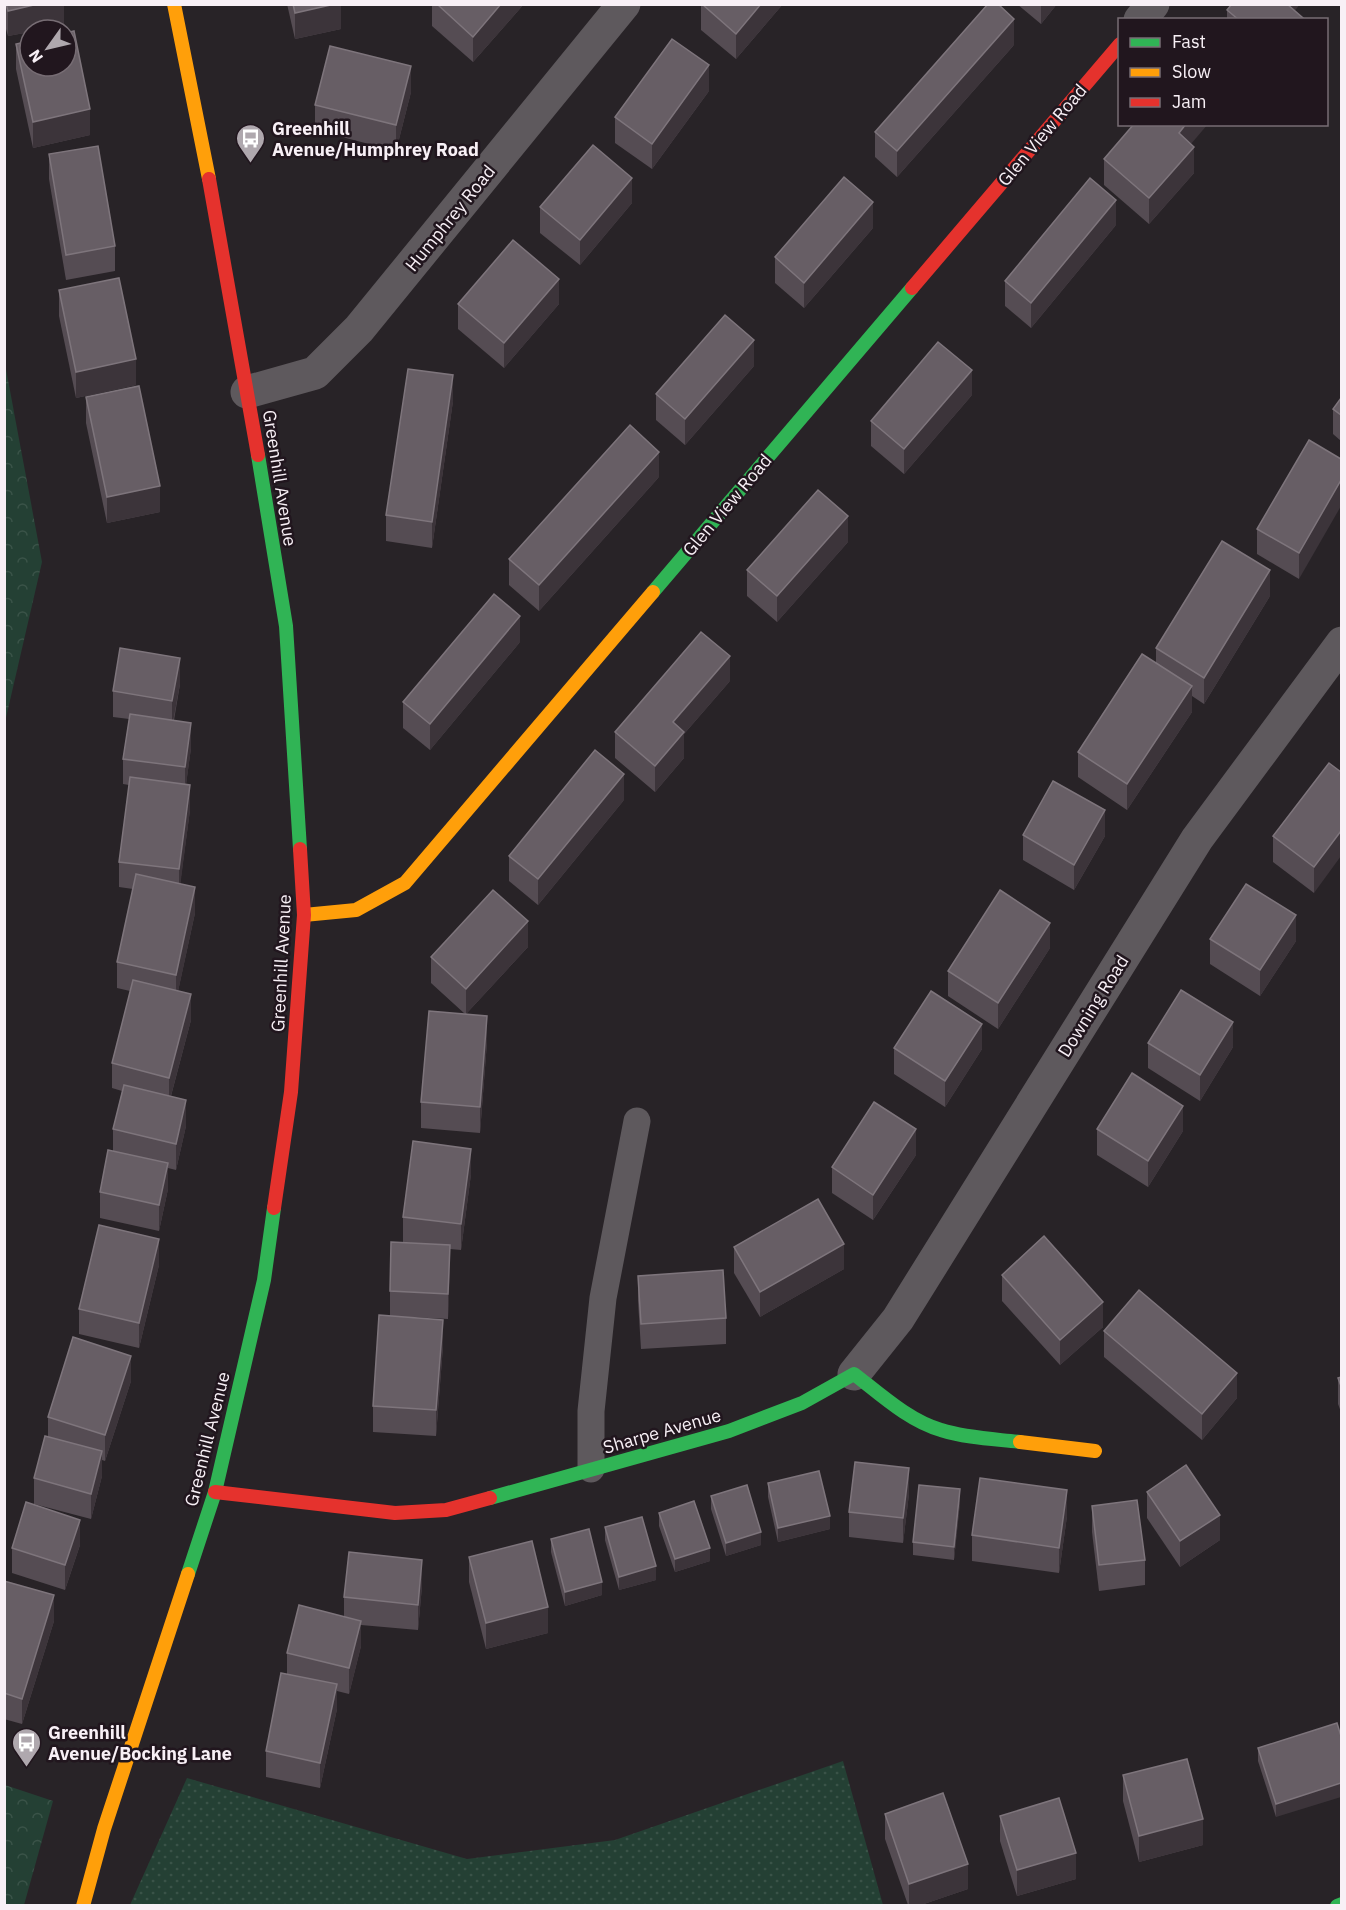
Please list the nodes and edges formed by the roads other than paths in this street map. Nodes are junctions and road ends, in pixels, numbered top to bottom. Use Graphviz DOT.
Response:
graph roads {
  1 [pos="174,4"];
  2 [pos="624,4"];
  3 [pos="1153,4"];
  4 [pos="1142,18"];
  5 [pos="1118,45"];
  6 [pos="248,392"];
  7 [pos="1341,643"];
  8 [pos="304,915"];
  9 [pos="637,1121"];
  10 [pos="854,1374"];
  11 [pos="1095,1451"];
  12 [pos="591,1469"];
  13 [pos="215,1492"];
  14 [pos="82,1905"];
  1 -- 6 [label="street, Greenhill Avenue"];
  2 -- 6 [label="street, Humphrey Road"];
  3 -- 4 [label="street"];
  5 -- 8 [label="street, Glen View Road"];
  6 -- 8 [label="street, Greenhill Avenue"];
  7 -- 10 [label="street, Downing Road"];
  8 -- 13 [label="street, Greenhill Avenue"];
  9 -- 12 [label="lane"];
  10 -- 11 [label="street"];
  10 -- 12 [label="street, Sharpe Avenue"];
  12 -- 13 [label="street, Sharpe Avenue"];
  13 -- 14 [label="street, Greenhill Avenue"];
}
